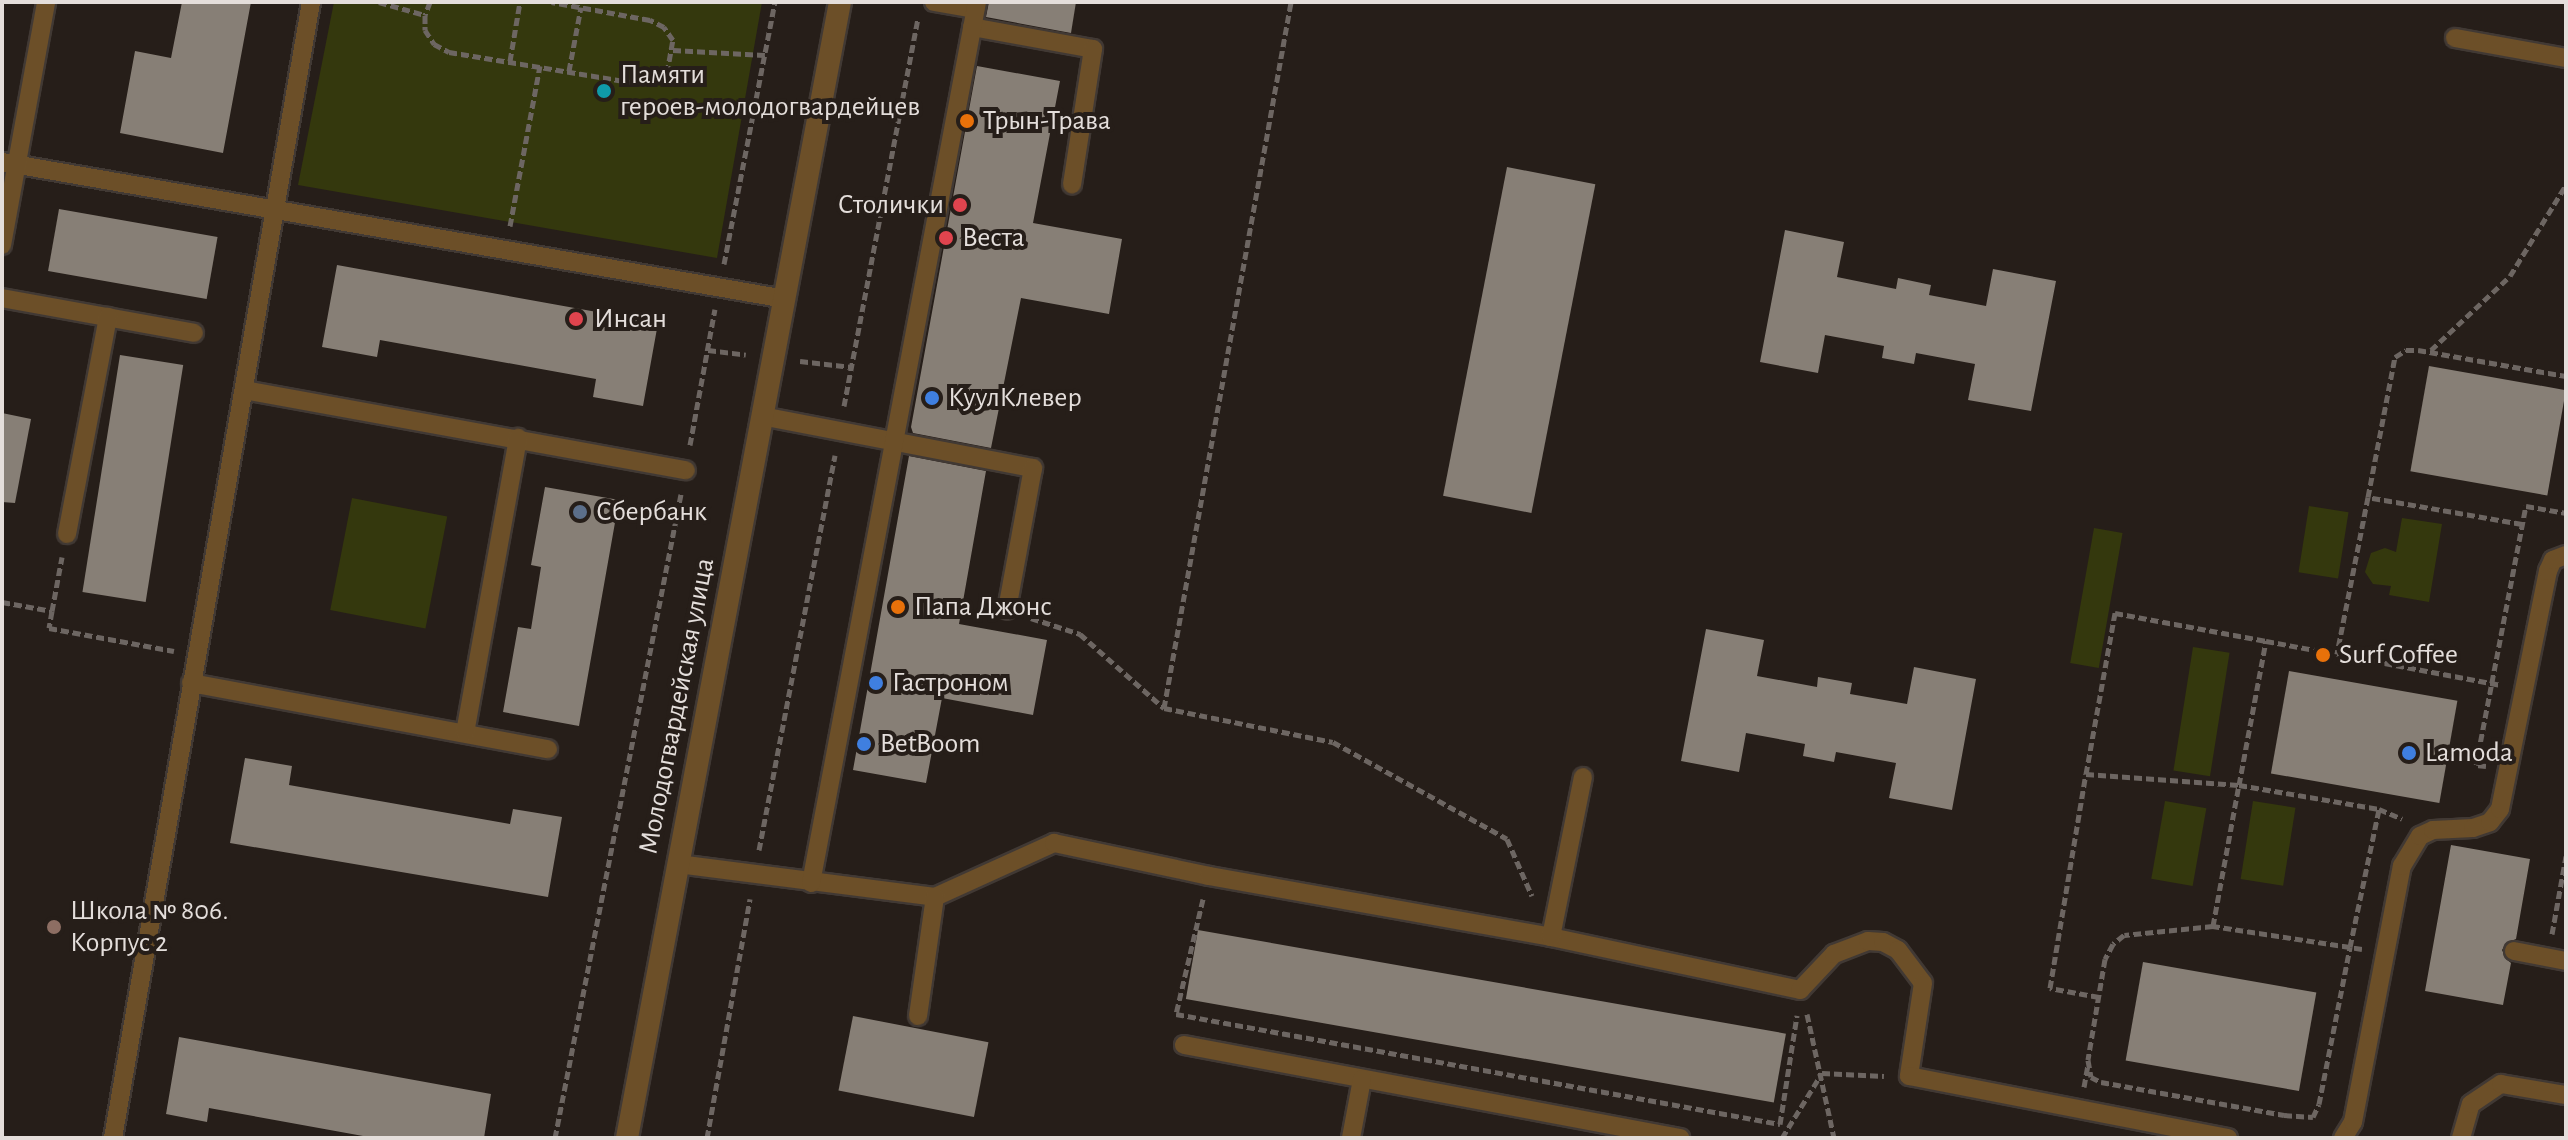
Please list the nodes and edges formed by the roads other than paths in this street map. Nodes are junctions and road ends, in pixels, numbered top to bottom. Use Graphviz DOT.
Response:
graph roads {
  1 [pos="46,2"];
  2 [pos="311,2"];
  3 [pos="840,2"];
  4 [pos="934,2"];
  5 [pos="975,13"];
  6 [pos="2455,38"];
  7 [pos="2566,58"];
  8 [pos="9,164"];
  9 [pos="1072,184"];
  10 [pos="275,211"];
  11 [pos="2,245"];
  12 [pos="2,298"];
  13 [pos="785,299"];
  14 [pos="108,317"];
  15 [pos="194,333"];
  16 [pos="244,390"];
  17 [pos="762,416"];
  18 [pos="518,438"];
  19 [pos="894,441"];
  20 [pos="686,470"];
  21 [pos="67,534"];
  22 [pos="2566,555"];
  23 [pos="1007,610"];
  24 [pos="191,683"];
  25 [pos="465,733"];
  26 [pos="548,749"];
  27 [pos="1583,777"];
  28 [pos="678,864"];
  29 [pos="811,883"];
  30 [pos="935,897"];
  31 [pos="1551,937"];
  32 [pos="2514,951"];
  33 [pos="2557,959"];
  34 [pos="918,1016"];
  35 [pos="1184,1045"];
  36 [pos="1362,1079"];
  37 [pos="2566,1095"];
  38 [pos="113,1138"];
  39 [pos="627,1138"];
  40 [pos="1351,1138"];
  41 [pos="1680,1138"];
  42 [pos="2228,1138"];
  43 [pos="2343,1138"];
  44 [pos="2461,1138"];
  1 -- 8 [label="lane"];
  2 -- 10 [label="lane"];
  3 -- 13 [label="street, Молодогвардейская улица"];
  4 -- 5 [label="lane"];
  5 -- 9 [label="lane"];
  5 -- 19 [label="lane"];
  6 -- 7 [label="lane"];
  8 -- 10 [label="lane"];
  8 -- 11 [label="lane"];
  10 -- 13 [label="lane"];
  10 -- 16 [label="lane"];
  12 -- 14 [label="lane"];
  13 -- 17 [label="street, Молодогвардейская улица"];
  14 -- 15 [label="lane"];
  14 -- 21 [label="lane"];
  16 -- 18 [label="lane"];
  16 -- 24 [label="lane"];
  17 -- 19 [label="lane"];
  17 -- 28 [label="street, Молодогвардейская улица"];
  18 -- 20 [label="lane"];
  18 -- 25 [label="lane"];
  19 -- 23 [label="lane"];
  19 -- 29 [label="lane"];
  22 -- 43 [label="lane"];
  24 -- 25 [label="lane"];
  24 -- 38 [label="lane"];
  25 -- 26 [label="lane"];
  27 -- 31 [label="lane"];
  28 -- 29 [label="lane"];
  28 -- 39 [label="street, Молодогвардейская улица"];
  29 -- 30 [label="lane"];
  30 -- 31 [label="lane"];
  30 -- 34 [label="lane"];
  31 -- 42 [label="lane"];
  32 -- 33 [label="lane"];
  35 -- 36 [label="lane"];
  36 -- 40 [label="lane"];
  36 -- 41 [label="lane"];
  37 -- 44 [label="lane"];
}
